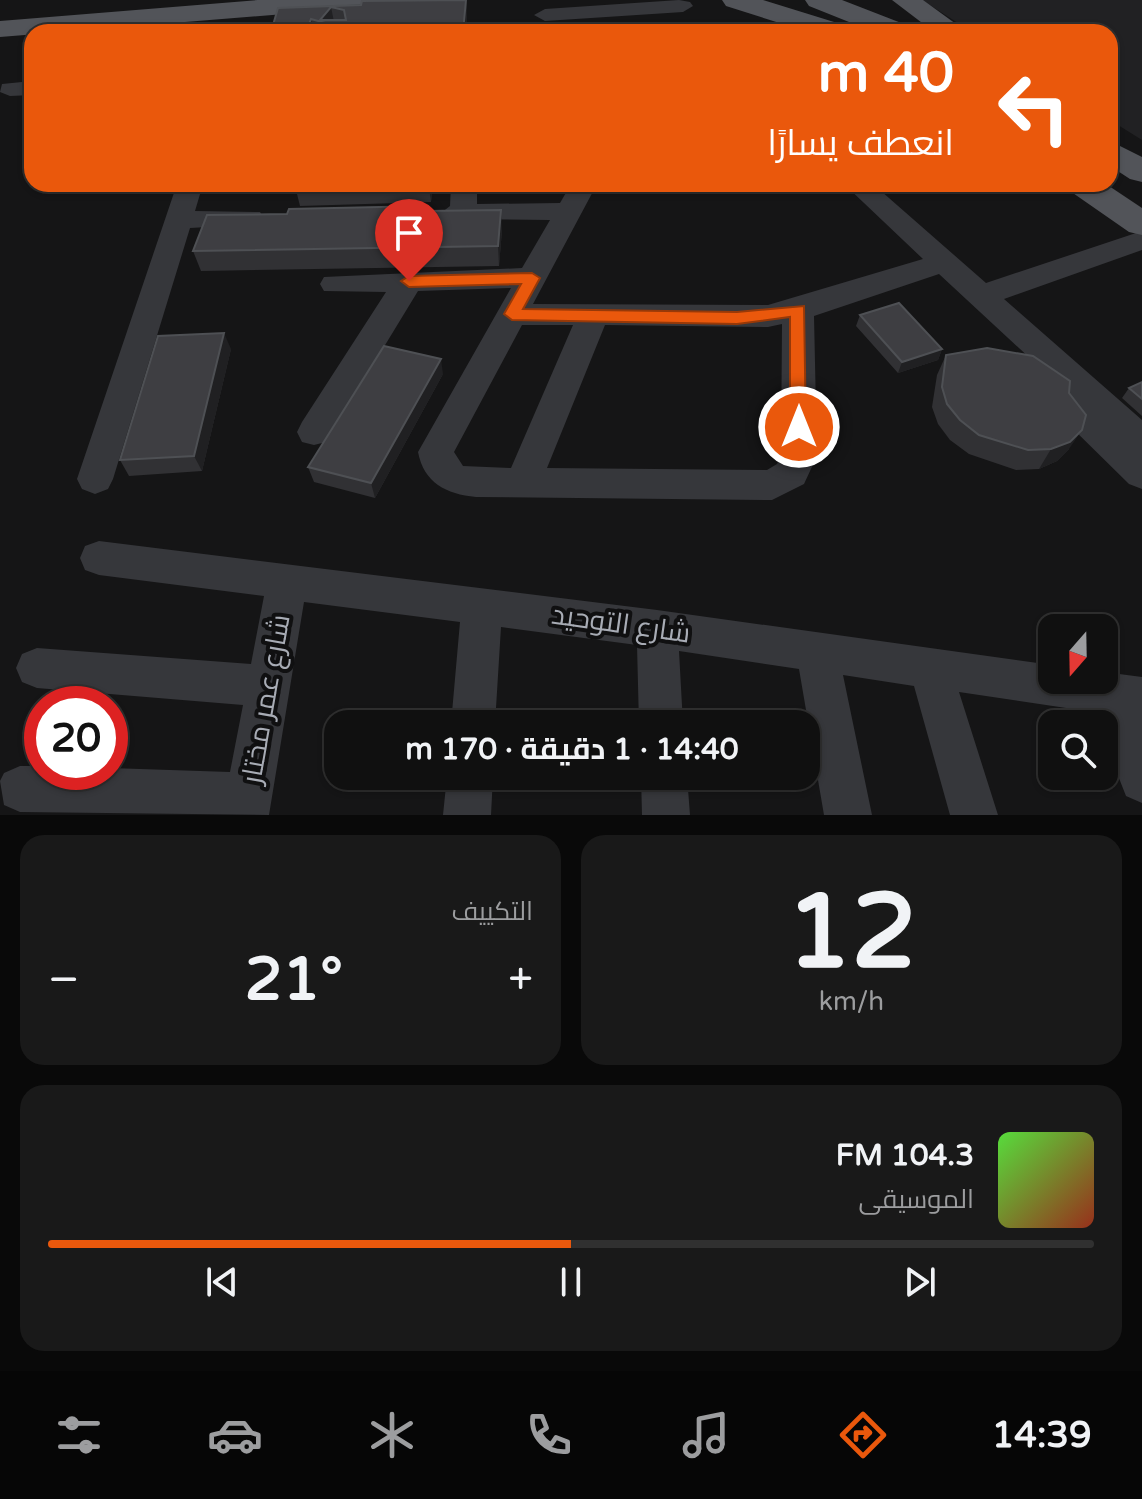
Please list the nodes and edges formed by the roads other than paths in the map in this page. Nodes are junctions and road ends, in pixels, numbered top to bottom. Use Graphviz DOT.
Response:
graph roads {
  1 [pos="130,0"];
  2 [pos="358,0"];
  3 [pos="735,0"];
  4 [pos="863,0"];
  5 [pos="886,0"];
  6 [pos="905,0"];
  7 [pos="0,10"];
  8 [pos="817,13"];
  9 [pos="545,15"];
  10 [pos="679,19"];
  11 [pos="62,24"];
  12 [pos="866,24"];
  13 [pos="892,24"];
  14 [pos="922,24"];
  15 [pos="941,24"];
  16 [pos="24,27"];
  17 [pos="0,29"];
  18 [pos="1118,140"];
  19 [pos="1118,156"];
  20 [pos="1142,156"];
  21 [pos="1142,172"];
  22 [pos="1118,178"];
  23 [pos="188,192"];
  24 [pos="464,192"];
  25 [pos="866,192"];
  26 [pos="1094,192"];
  27 [pos="1142,194"];
  28 [pos="577,197"];
  29 [pos="463,213"];
  30 [pos="432,214"];
  31 [pos="274,218"];
  32 [pos="179,220"];
  33 [pos="1142,224"];
  34 [pos="1142,240"];
  35 [pos="946,262"];
  36 [pos="532,278"];
  37 [pos="409,281"];
  38 [pos="335,284"];
  39 [pos="983,295"];
  40 [pos="798,310"];
  41 [pos="512,314"];
  42 [pos="593,316"];
  43 [pos="1056,361"];
  44 [pos="314,432"];
  45 [pos="1142,440"];
  46 [pos="1142,474"];
  47 [pos="95,479"];
  48 [pos="523,482"];
  49 [pos="99,558"];
  50 [pos="287,583"];
  51 [pos="482,606"];
  52 [pos="657,629"];
  53 [pos="817,651"];
  54 [pos="930,667"];
  55 [pos="37,668"];
  56 [pos="268,686"];
  57 [pos="1125,695"];
  58 [pos="474,710"];
  59 [pos="660,710"];
  60 [pos="1142,780"];
  61 [pos="20,789"];
  62 [pos="469,790"];
  63 [pos="665,790"];
  64 [pos="247,806"];
  65 [pos="467,815"];
  66 [pos="666,815"];
  67 [pos="848,815"];
  68 [pos="974,815"];
  1 -- 7 [label="main road"];
  2 -- 11 [label="main road"];
  3 -- 8 [label="main road"];
  4 -- 13 [label="main road"];
  5 -- 14 [label="main road"];
  6 -- 15 [label="main road"];
  8 -- 12 [label="main road"];
  9 -- 10 [label="street"];
  16 -- 17 [label="main road"];
  18 -- 20 [label="main road"];
  19 -- 21 [label="main road"];
  22 -- 27 [label="main road"];
  23 -- 32 [label="street"];
  24 -- 29 [label="street"];
  25 -- 35 [label="street"];
  26 -- 33 [label="main road"];
  28 -- 29 [label="street"];
  28 -- 36 [label="street"];
  29 -- 30 [label="street"];
  31 -- 32 [label="street"];
  32 -- 47 [label="street"];
  34 -- 39 [label="street"];
  35 -- 39 [label="street"];
  35 -- 40 [label="street"];
  36 -- 37 [label="street"];
  36 -- 41 [label="street"];
  37 -- 38 [label="street"];
  37 -- 44 [label="street"];
  39 -- 43 [label="street"];
  40 -- 42 [label="street"];
  40 -- 48 [label="street"];
  41 -- 42 [label="street"];
  41 -- 48 [label="street"];
  42 -- 48 [label="street"];
  43 -- 45 [label="street"];
  43 -- 46 [label="street"];
  49 -- 50 [label="street, شارع التوحيد"];
  50 -- 51 [label="street, شارع التوحيد"];
  50 -- 56 [label="street, شارع عمر مختار"];
  51 -- 52 [label="street, شارع التوحيد"];
  51 -- 58 [label="street"];
  52 -- 53 [label="street, شارع التوحيد"];
  52 -- 59 [label="street"];
  53 -- 54 [label="street, شارع التوحيد"];
  53 -- 67 [label="street"];
  54 -- 57 [label="street, شارع التوحيد"];
  54 -- 68 [label="street"];
  55 -- 56 [label="street"];
  56 -- 64 [label="street, شارع عمر مختار"];
  57 -- 60 [label="street"];
  61 -- 64 [label="street"];
  62 -- 65 [label="street"];
  63 -- 66 [label="street"];
}
